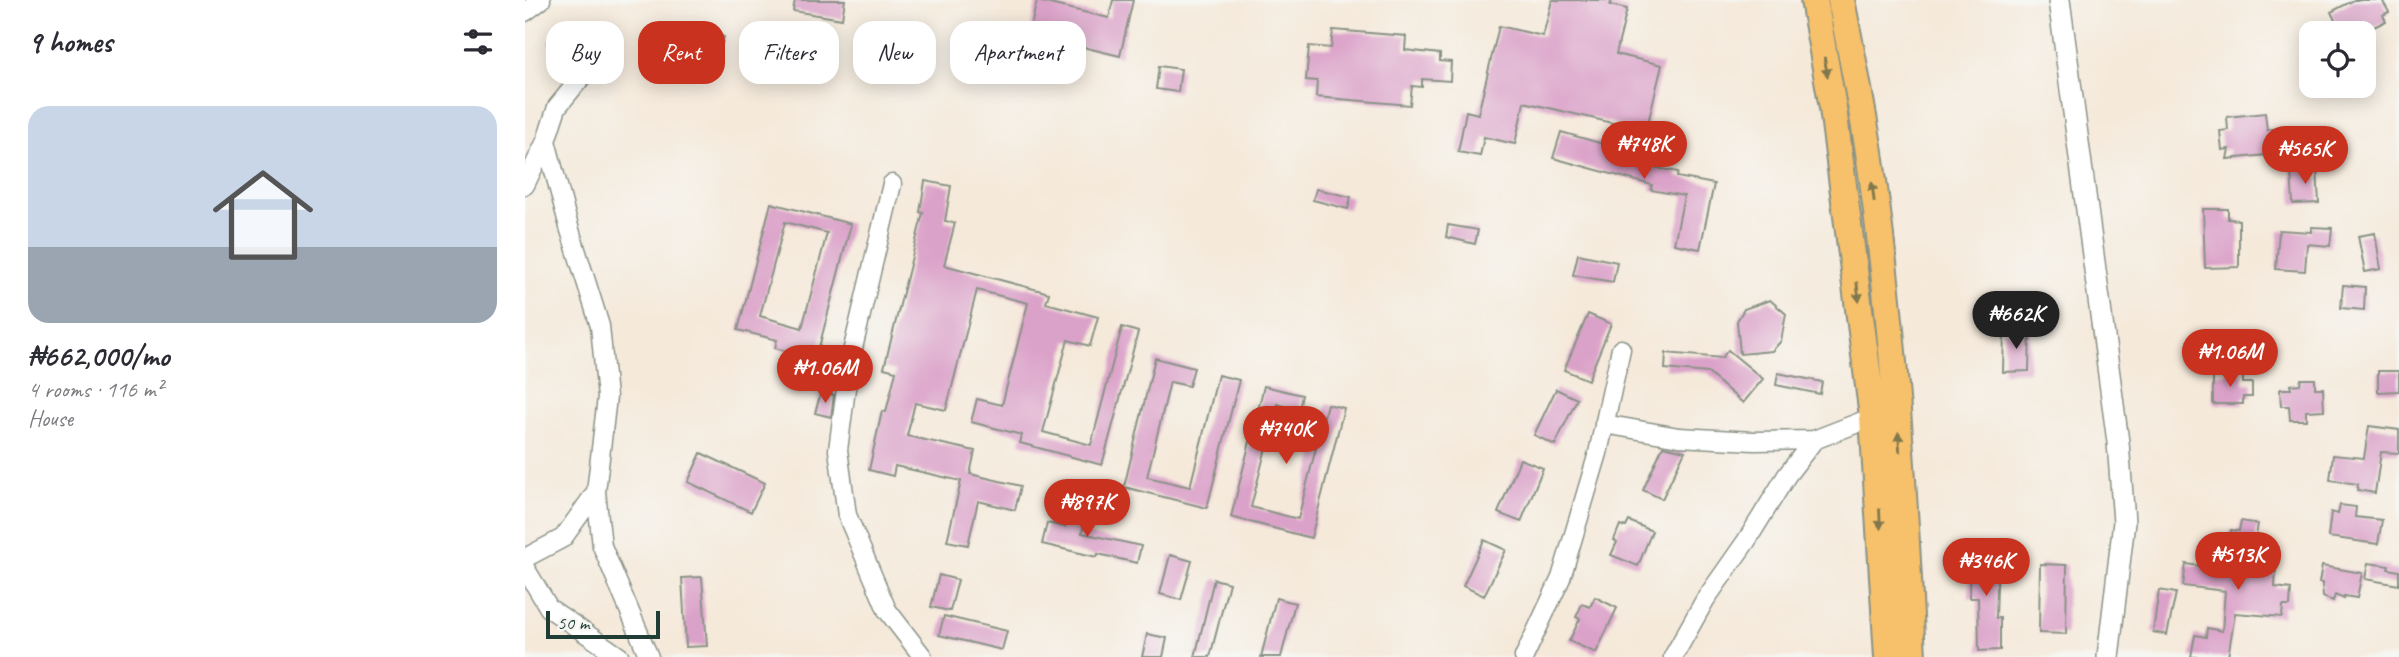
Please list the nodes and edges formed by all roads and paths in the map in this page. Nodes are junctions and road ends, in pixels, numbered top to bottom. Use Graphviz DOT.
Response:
graph roads {
  1 [pos="541,0"];
  2 [pos="1842,0"];
  3 [pos="2059,0"];
  4 [pos="1811,6"];
  5 [pos="525,12"];
  6 [pos="576,84"];
  7 [pos="546,141"];
  8 [pos="892,184"];
  9 [pos="525,185"];
  10 [pos="1621,349"];
  11 [pos="1873,417"];
  12 [pos="1604,424"];
  13 [pos="1814,440"];
  14 [pos="596,492"];
  15 [pos="525,558"];
  16 [pos="525,568"];
  17 [pos="620,657"];
  18 [pos="649,657"];
  19 [pos="923,657"];
  20 [pos="1524,657"];
  21 [pos="1673,657"];
  22 [pos="1888,657"];
  23 [pos="1912,657"];
  24 [pos="2108,657"];
  1 -- 5 [label="street"];
  23 -- 2 [label="main road, one-way"];
  3 -- 24 [label="street"];
  4 -- 11 [label="main road, one-way"];
  6 -- 7 [label="street"];
  7 -- 9 [label="street"];
  7 -- 14 [label="street"];
  8 -- 19 [label="street"];
  10 -- 12 [label="street"];
  11 -- 13 [label="street"];
  11 -- 22 [label="main road, one-way"];
  12 -- 13 [label="street"];
  12 -- 20 [label="street"];
  13 -- 21 [label="street"];
  14 -- 15 [label="street"];
  14 -- 18 [label="street"];
  16 -- 17 [label="street"];
}
